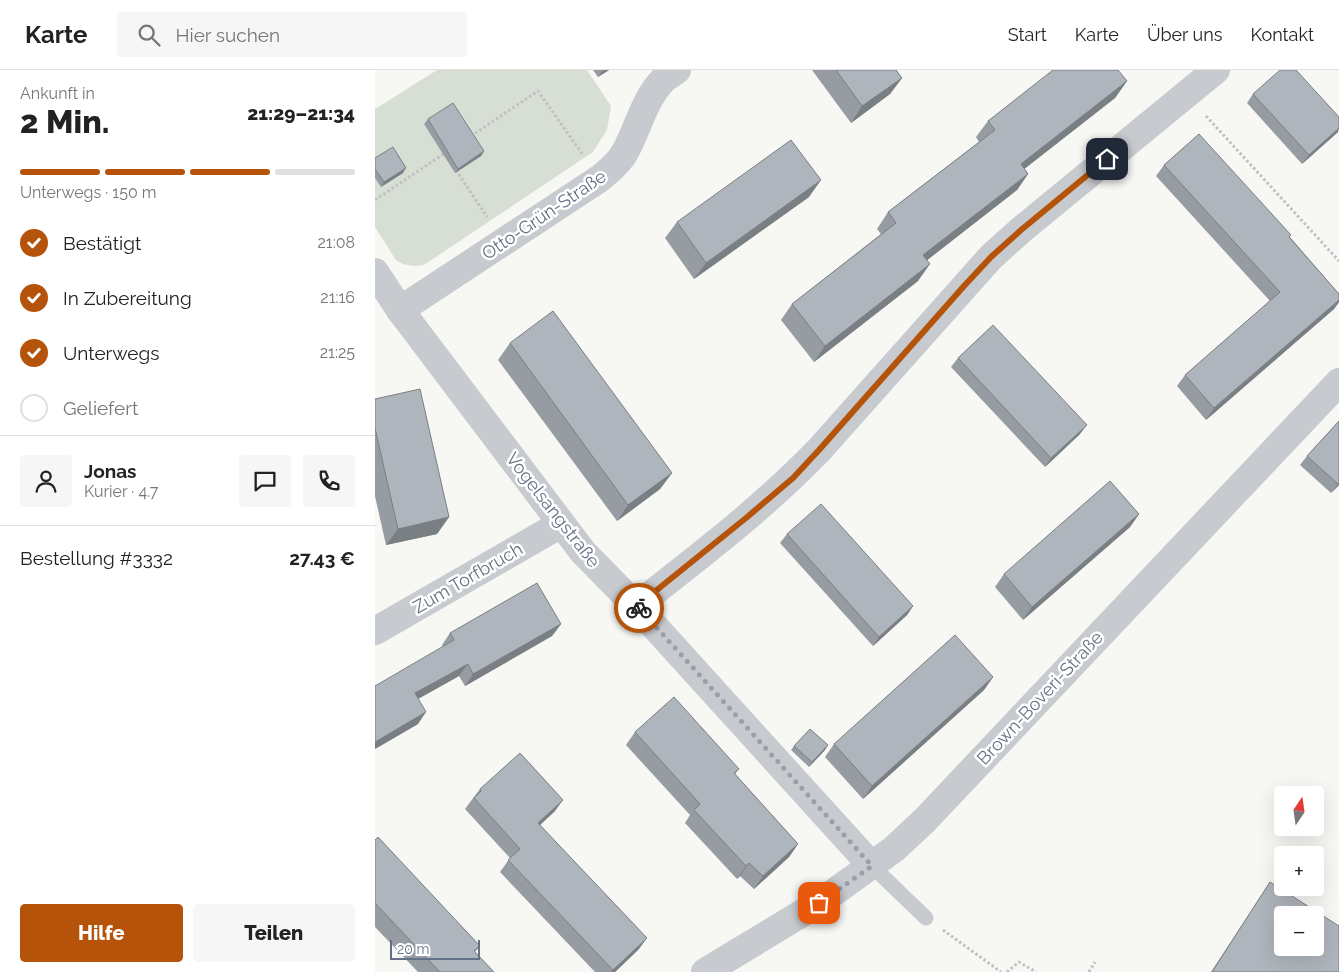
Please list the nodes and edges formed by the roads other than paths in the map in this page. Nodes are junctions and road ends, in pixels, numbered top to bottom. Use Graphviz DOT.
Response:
graph roads {
  1 [pos="677,70"];
  2 [pos="1216,70"];
  3 [pos="375,272"];
  4 [pos="400,310"];
  5 [pos="1339,382"];
  6 [pos="561,524"];
  7 [pos="637,606"];
  8 [pos="375,631"];
  9 [pos="872,866"];
  10 [pos="926,918"];
  11 [pos="705,972"];
  1 -- 4 [label="street, Otto-Grün-Straße"];
  2 -- 7 [label="street"];
  3 -- 4 [label="street, Vogelsangstraße"];
  4 -- 6 [label="street, Vogelsangstraße"];
  5 -- 9 [label="street, Brown-Boveri-Straße"];
  6 -- 7 [label="street, Vogelsangstraße"];
  6 -- 8 [label="street, Zum Torfbruch"];
  7 -- 9 [label="street, Vogelsangstraße"];
  9 -- 10 [label="lane"];
  9 -- 11 [label="street, Brown-Boveri-Straße"];
}
